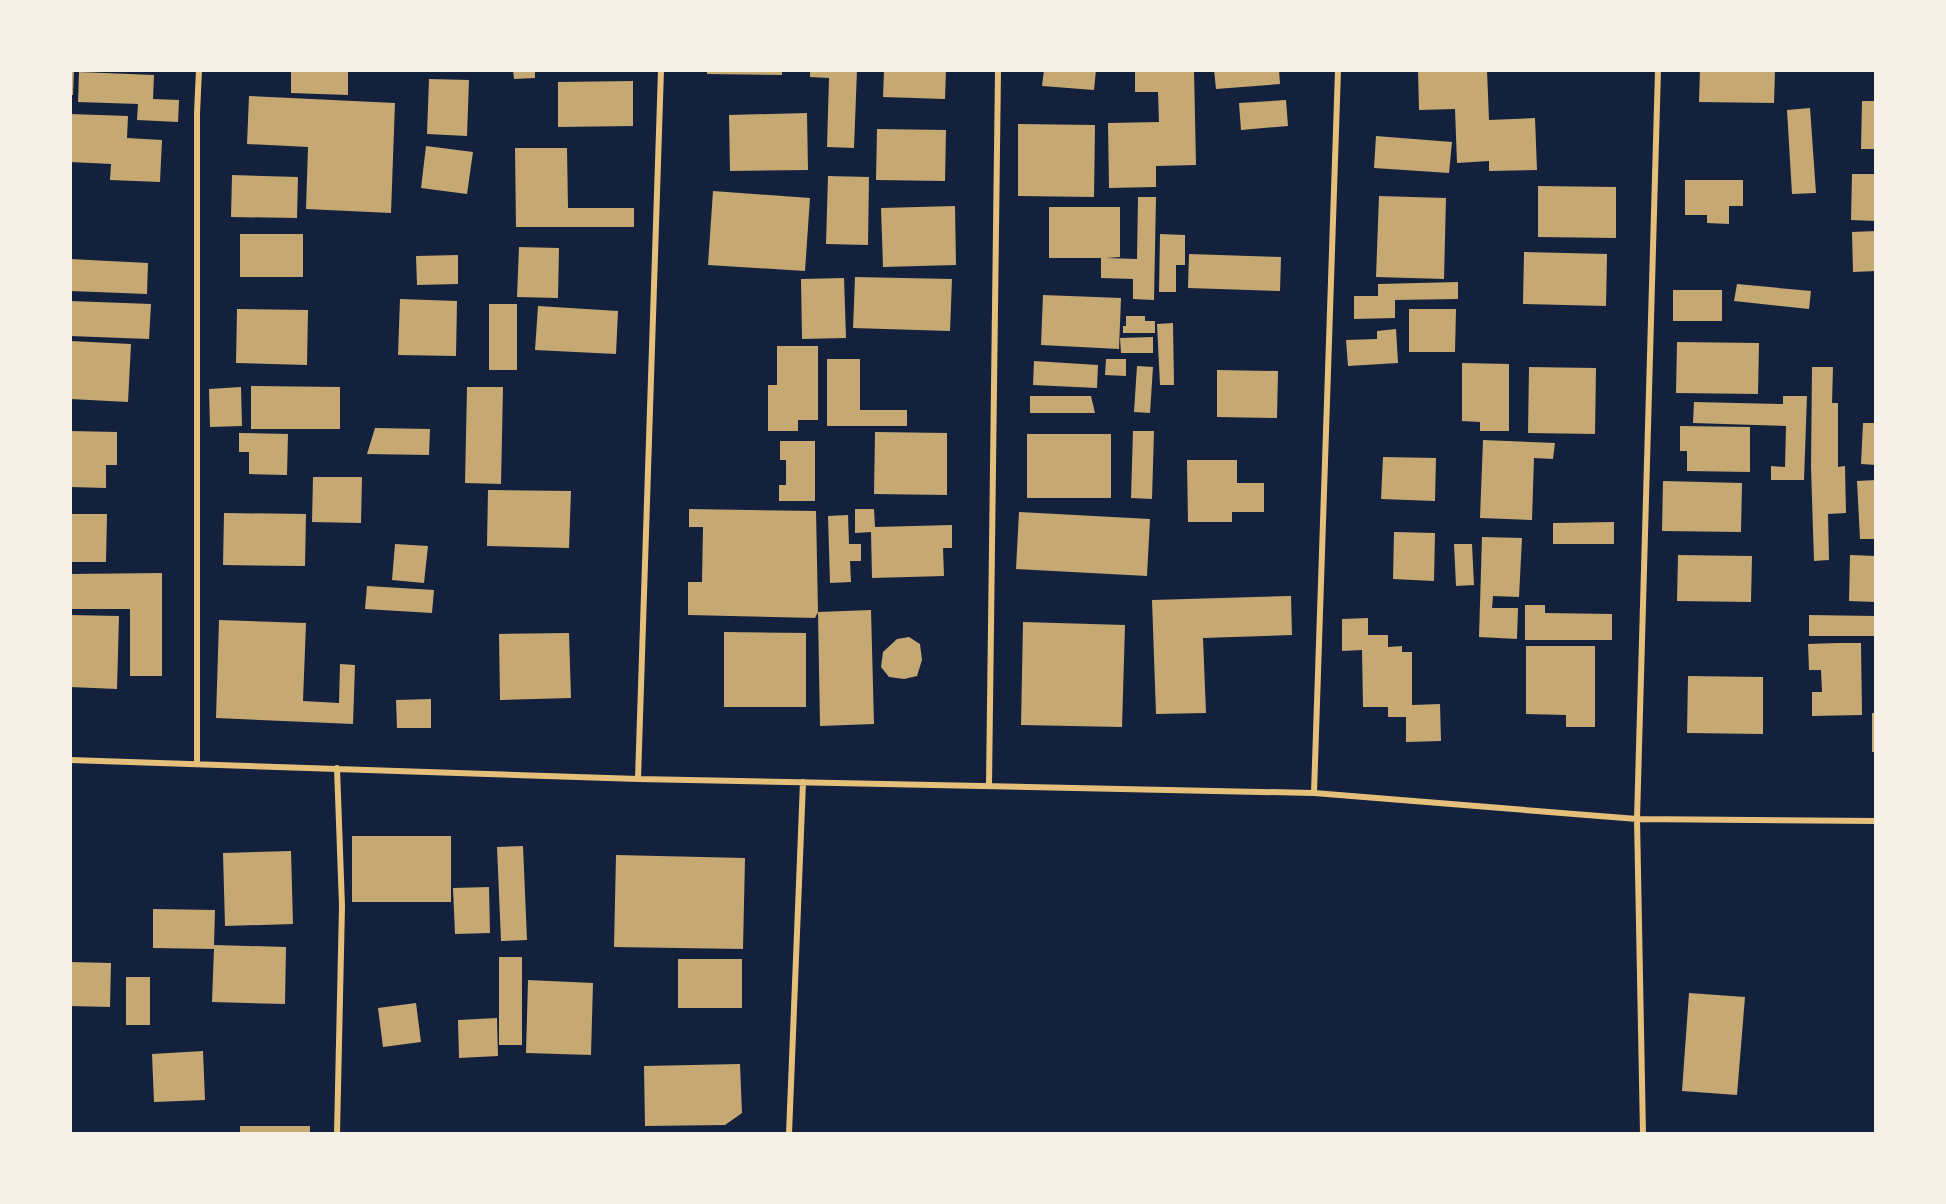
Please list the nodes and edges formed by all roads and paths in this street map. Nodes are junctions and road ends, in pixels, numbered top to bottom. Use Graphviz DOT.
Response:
graph roads {
  1 [pos="199,70"];
  2 [pos="662,70"];
  3 [pos="998,70"];
  4 [pos="1338,70"];
  5 [pos="1658,70"];
  6 [pos="70,760"];
  7 [pos="197,763"];
  8 [pos="338,768"];
  9 [pos="638,779"];
  10 [pos="803,782"];
  11 [pos="989,785"];
  12 [pos="1314,793"];
  13 [pos="1637,819"];
  14 [pos="1875,821"];
  15 [pos="337,1134"];
  16 [pos="789,1134"];
  17 [pos="1643,1134"];
  1 -- 7 [label="street"];
  2 -- 9 [label="street"];
  3 -- 11 [label="street"];
  4 -- 12 [label="street"];
  5 -- 13 [label="street"];
  6 -- 7 [label="street"];
  7 -- 8 [label="street"];
  8 -- 9 [label="street"];
  8 -- 15 [label="street"];
  9 -- 10 [label="street"];
  10 -- 11 [label="street"];
  10 -- 16 [label="street"];
  11 -- 12 [label="street"];
  12 -- 13 [label="street"];
  13 -- 14 [label="street"];
  13 -- 17 [label="street"];
}
